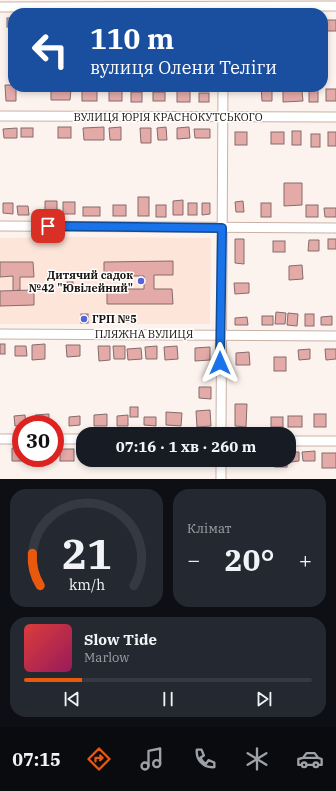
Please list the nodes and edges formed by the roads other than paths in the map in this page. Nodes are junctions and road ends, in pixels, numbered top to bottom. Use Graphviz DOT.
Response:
graph roads {
  1 [pos="222,6"];
  2 [pos="336,6"];
  3 [pos="0,7"];
  4 [pos="222,92"];
  5 [pos="0,116"];
  6 [pos="223,117"];
  7 [pos="336,117"];
  8 [pos="0,226"];
  9 [pos="222,228"];
  10 [pos="336,228"];
  11 [pos="0,334"];
  12 [pos="220,334"];
  13 [pos="336,336"];
  14 [pos="220,427"];
  15 [pos="0,439"];
  16 [pos="12,439"];
  17 [pos="64,439"];
  18 [pos="76,439"];
  19 [pos="296,441"];
  20 [pos="336,441"];
  21 [pos="221,467"];
  22 [pos="220,479"];
  1 -- 2 [label="street"];
  1 -- 3 [label="street"];
  4 -- 6 [label="street"];
  5 -- 6 [label="street, ВУЛИЦЯ ЮРІЯ КРАСНОКУТСЬКОГО"];
  6 -- 7 [label="street, ВУЛИЦЯ ЮРІЯ КРАСНОКУТСЬКОГО"];
  6 -- 9 [label="street"];
  8 -- 9 [label="street"];
  9 -- 10 [label="street"];
  9 -- 12 [label="street"];
  11 -- 12 [label="street, ПЛЯЖНА ВУЛИЦЯ"];
  12 -- 13 [label="street, ПЛЯЖНА ВУЛИЦЯ"];
  12 -- 14 [label="street"];
  15 -- 16 [label="street"];
  17 -- 18 [label="street"];
  19 -- 20 [label="street"];
  21 -- 22 [label="street"];
}
